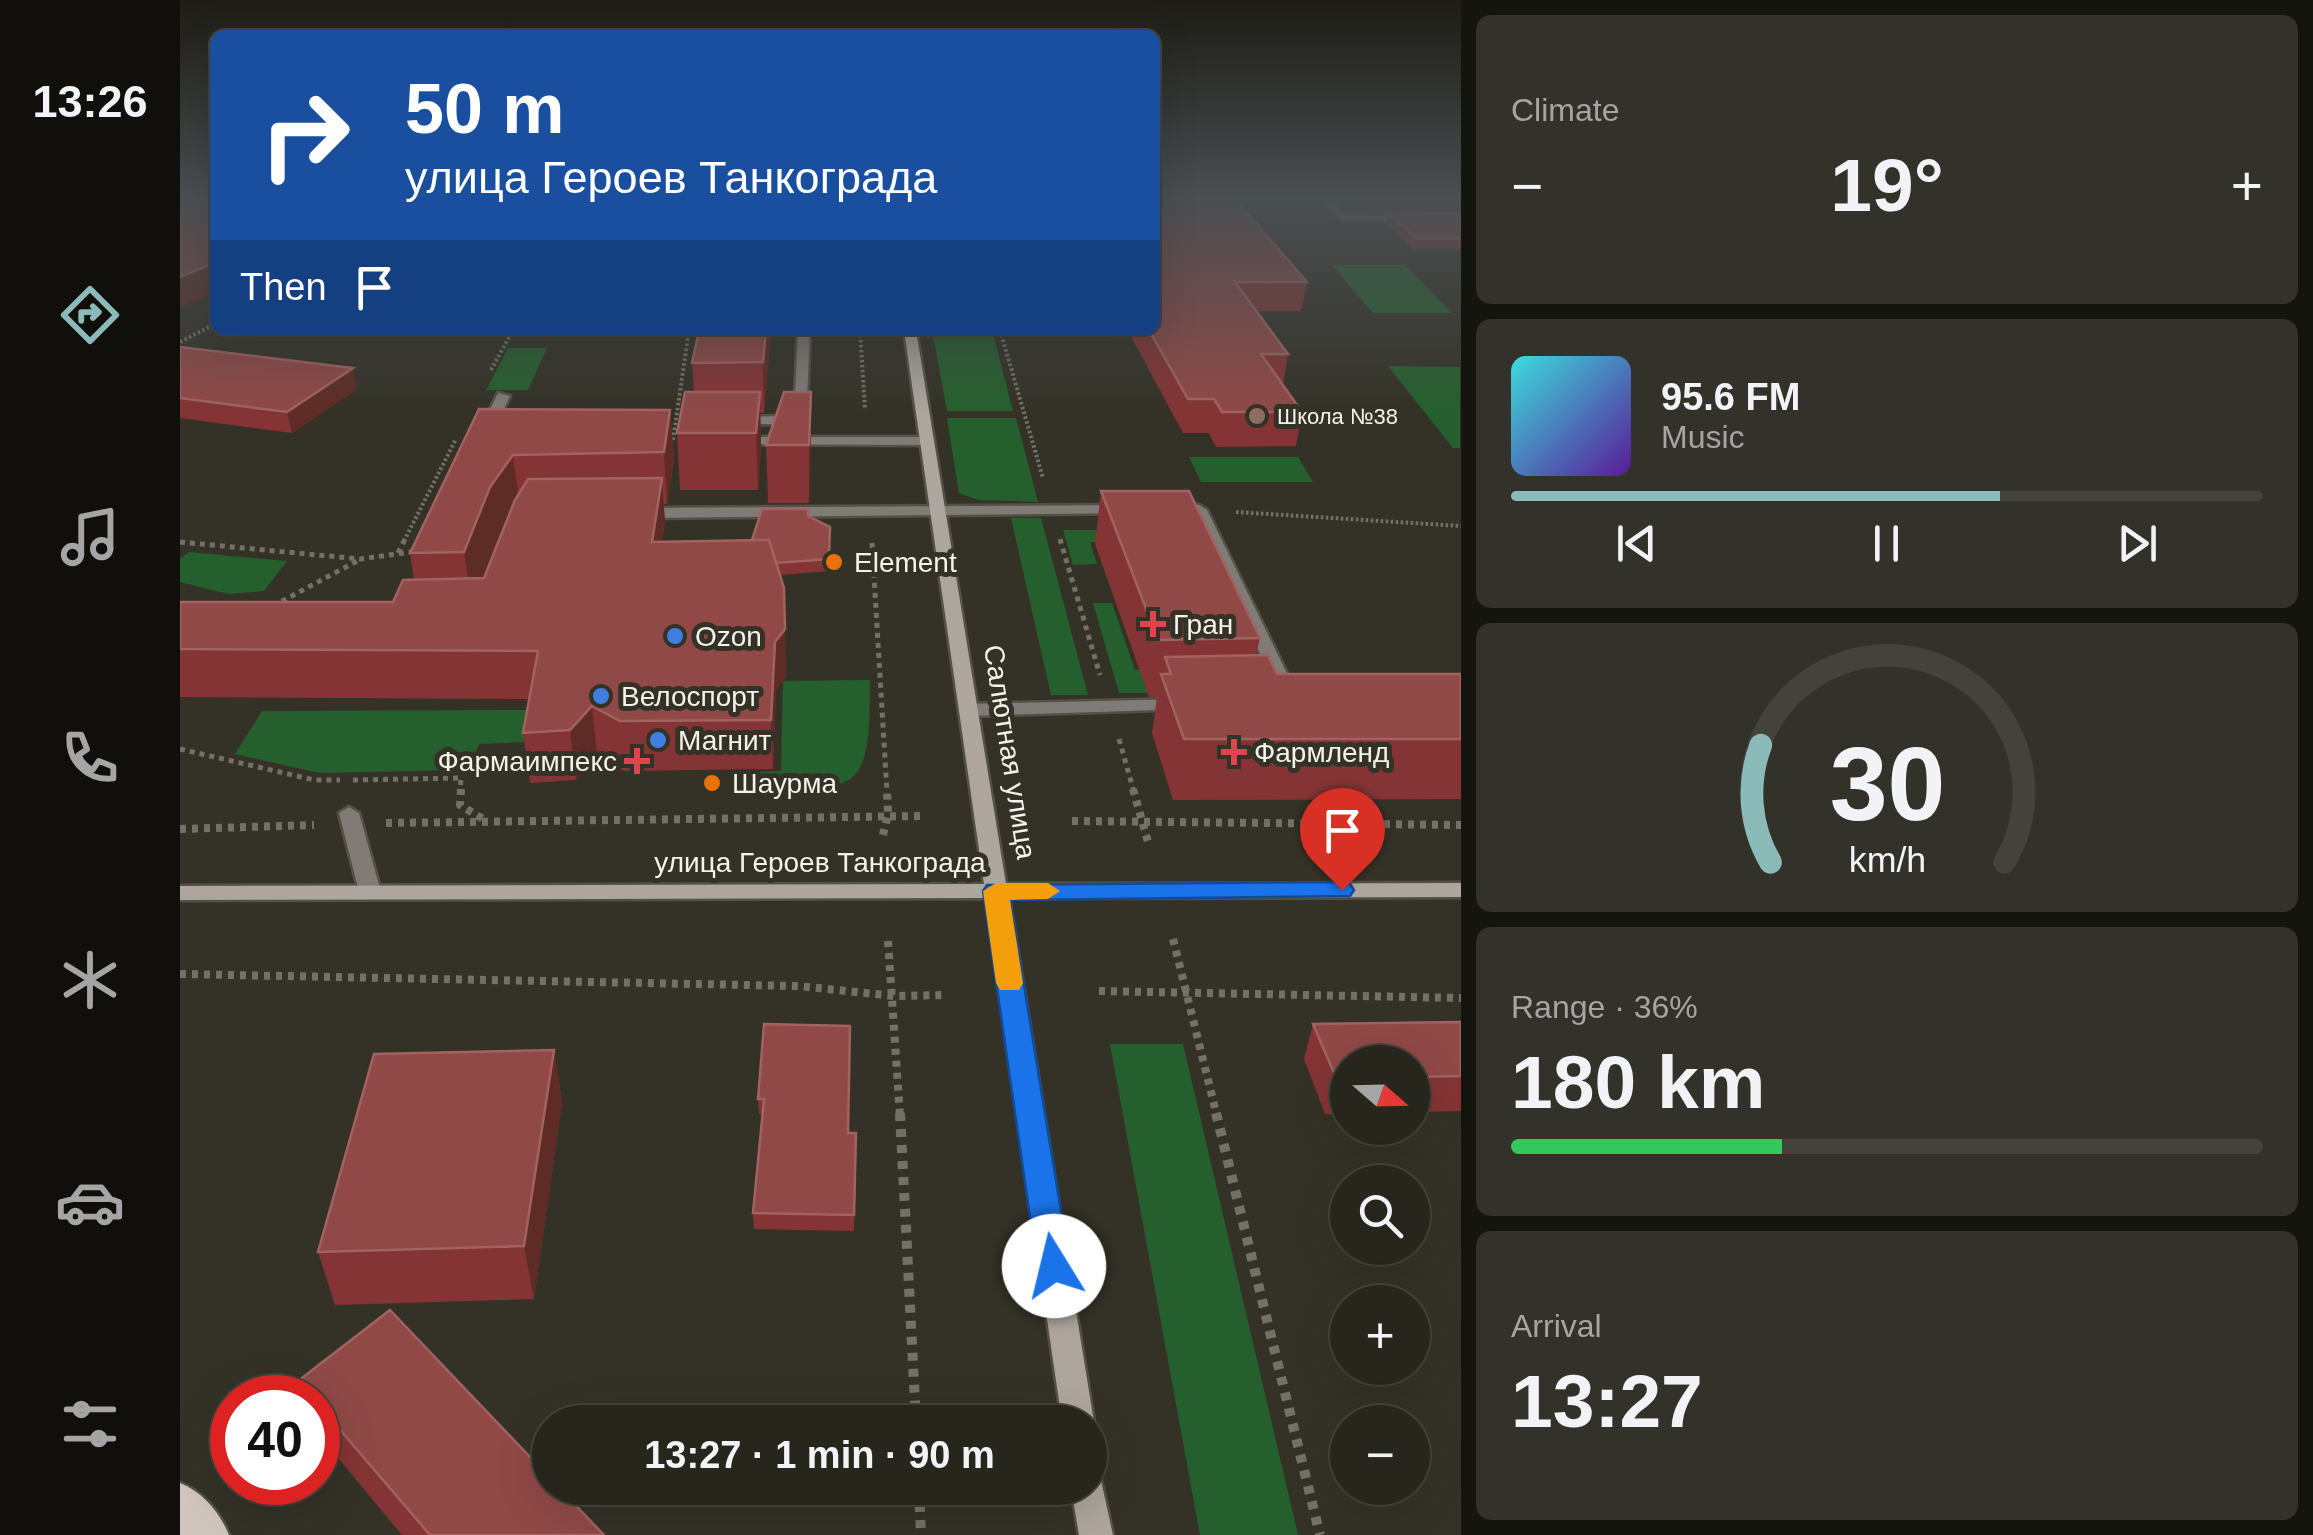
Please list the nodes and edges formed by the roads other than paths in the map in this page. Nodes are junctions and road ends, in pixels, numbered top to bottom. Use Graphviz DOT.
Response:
graph roads {
  1 [pos="804,335"];
  2 [pos="911,335"];
  3 [pos="503,396"];
  4 [pos="492,420"];
  5 [pos="511,420"];
  6 [pos="801,420"];
  7 [pos="721,421"];
  8 [pos="502,439"];
  9 [pos="672,440"];
  10 [pos="800,440"];
  11 [pos="927,440"];
  12 [pos="938,511"];
  13 [pos="622,513"];
  14 [pos="1292,703"];
  15 [pos="1201,705"];
  16 [pos="968,710"];
  17 [pos="350,819"];
  18 [pos="1460,890"];
  19 [pos="996,891"];
  20 [pos="370,892"];
  21 [pos="180,893"];
  22 [pos="1075,1405"];
  23 [pos="180,1504"];
  24 [pos="1091,1505"];
  25 [pos="208,1535"];
  26 [pos="1096,1535"];
  1 -- 6 [label="lane"];
  2 -- 11 [label="street, Салютная улица"];
  3 -- 4 [label="lane"];
  4 -- 5 [label="lane"];
  4 -- 8 [label="lane"];
  6 -- 7 [label="lane"];
  6 -- 10 [label="lane"];
  9 -- 10 [label="lane"];
  10 -- 11 [label="lane"];
  11 -- 12 [label="street, Салютная улица"];
  12 -- 13 [label="lane"];
  12 -- 14 [label="lane"];
  12 -- 16 [label="street, Салютная улица"];
  15 -- 16 [label="lane"];
  16 -- 19 [label="street, Салютная улица"];
  17 -- 20 [label="lane"];
  18 -- 19 [label="street, улица Героев Танкограда"];
  19 -- 20 [label="street, улица Героев Танкограда"];
  19 -- 22 [label="street, Салютная улица"];
  20 -- 21 [label="street, улица Героев Танкограда"];
  23 -- 25 [label="main road"];
  24 -- 26 [label="street"];
}
